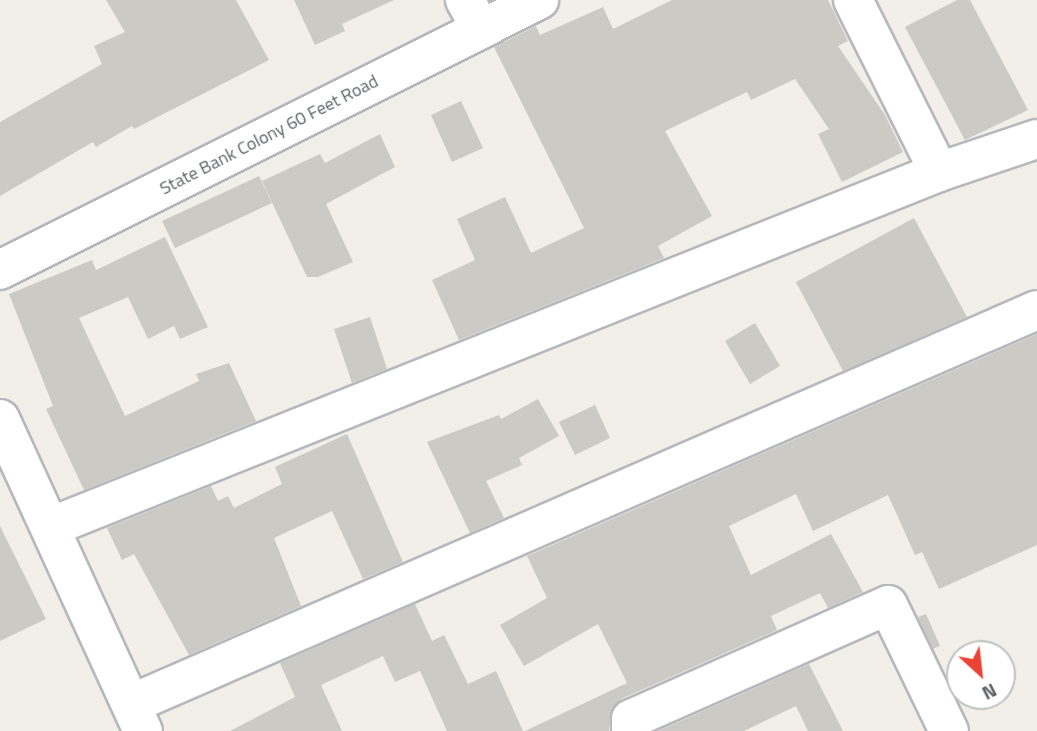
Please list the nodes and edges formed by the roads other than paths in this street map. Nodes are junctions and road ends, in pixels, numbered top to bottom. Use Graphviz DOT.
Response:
graph roads {
  1 [pos="539,0"];
  2 [pos="853,0"];
  3 [pos="473,14"];
  4 [pos="1037,139"];
  5 [pos="939,172"];
  6 [pos="0,270"];
  7 [pos="1037,310"];
  8 [pos="0,419"];
  9 [pos="50,527"];
  10 [pos="137,718"];
  11 [pos="631,731"];
  12 [pos="949,731"];
  1 -- 3 [label="street, State Bank Colony 60 Feet Road"];
  2 -- 5 [label="street"];
  3 -- 6 [label="street, State Bank Colony 60 Feet Road"];
  4 -- 5 [label="street"];
  5 -- 9 [label="street"];
  7 -- 10 [label="street"];
  8 -- 9 [label="street"];
  9 -- 10 [label="street"];
  11 -- 12 [label="street"];
}
